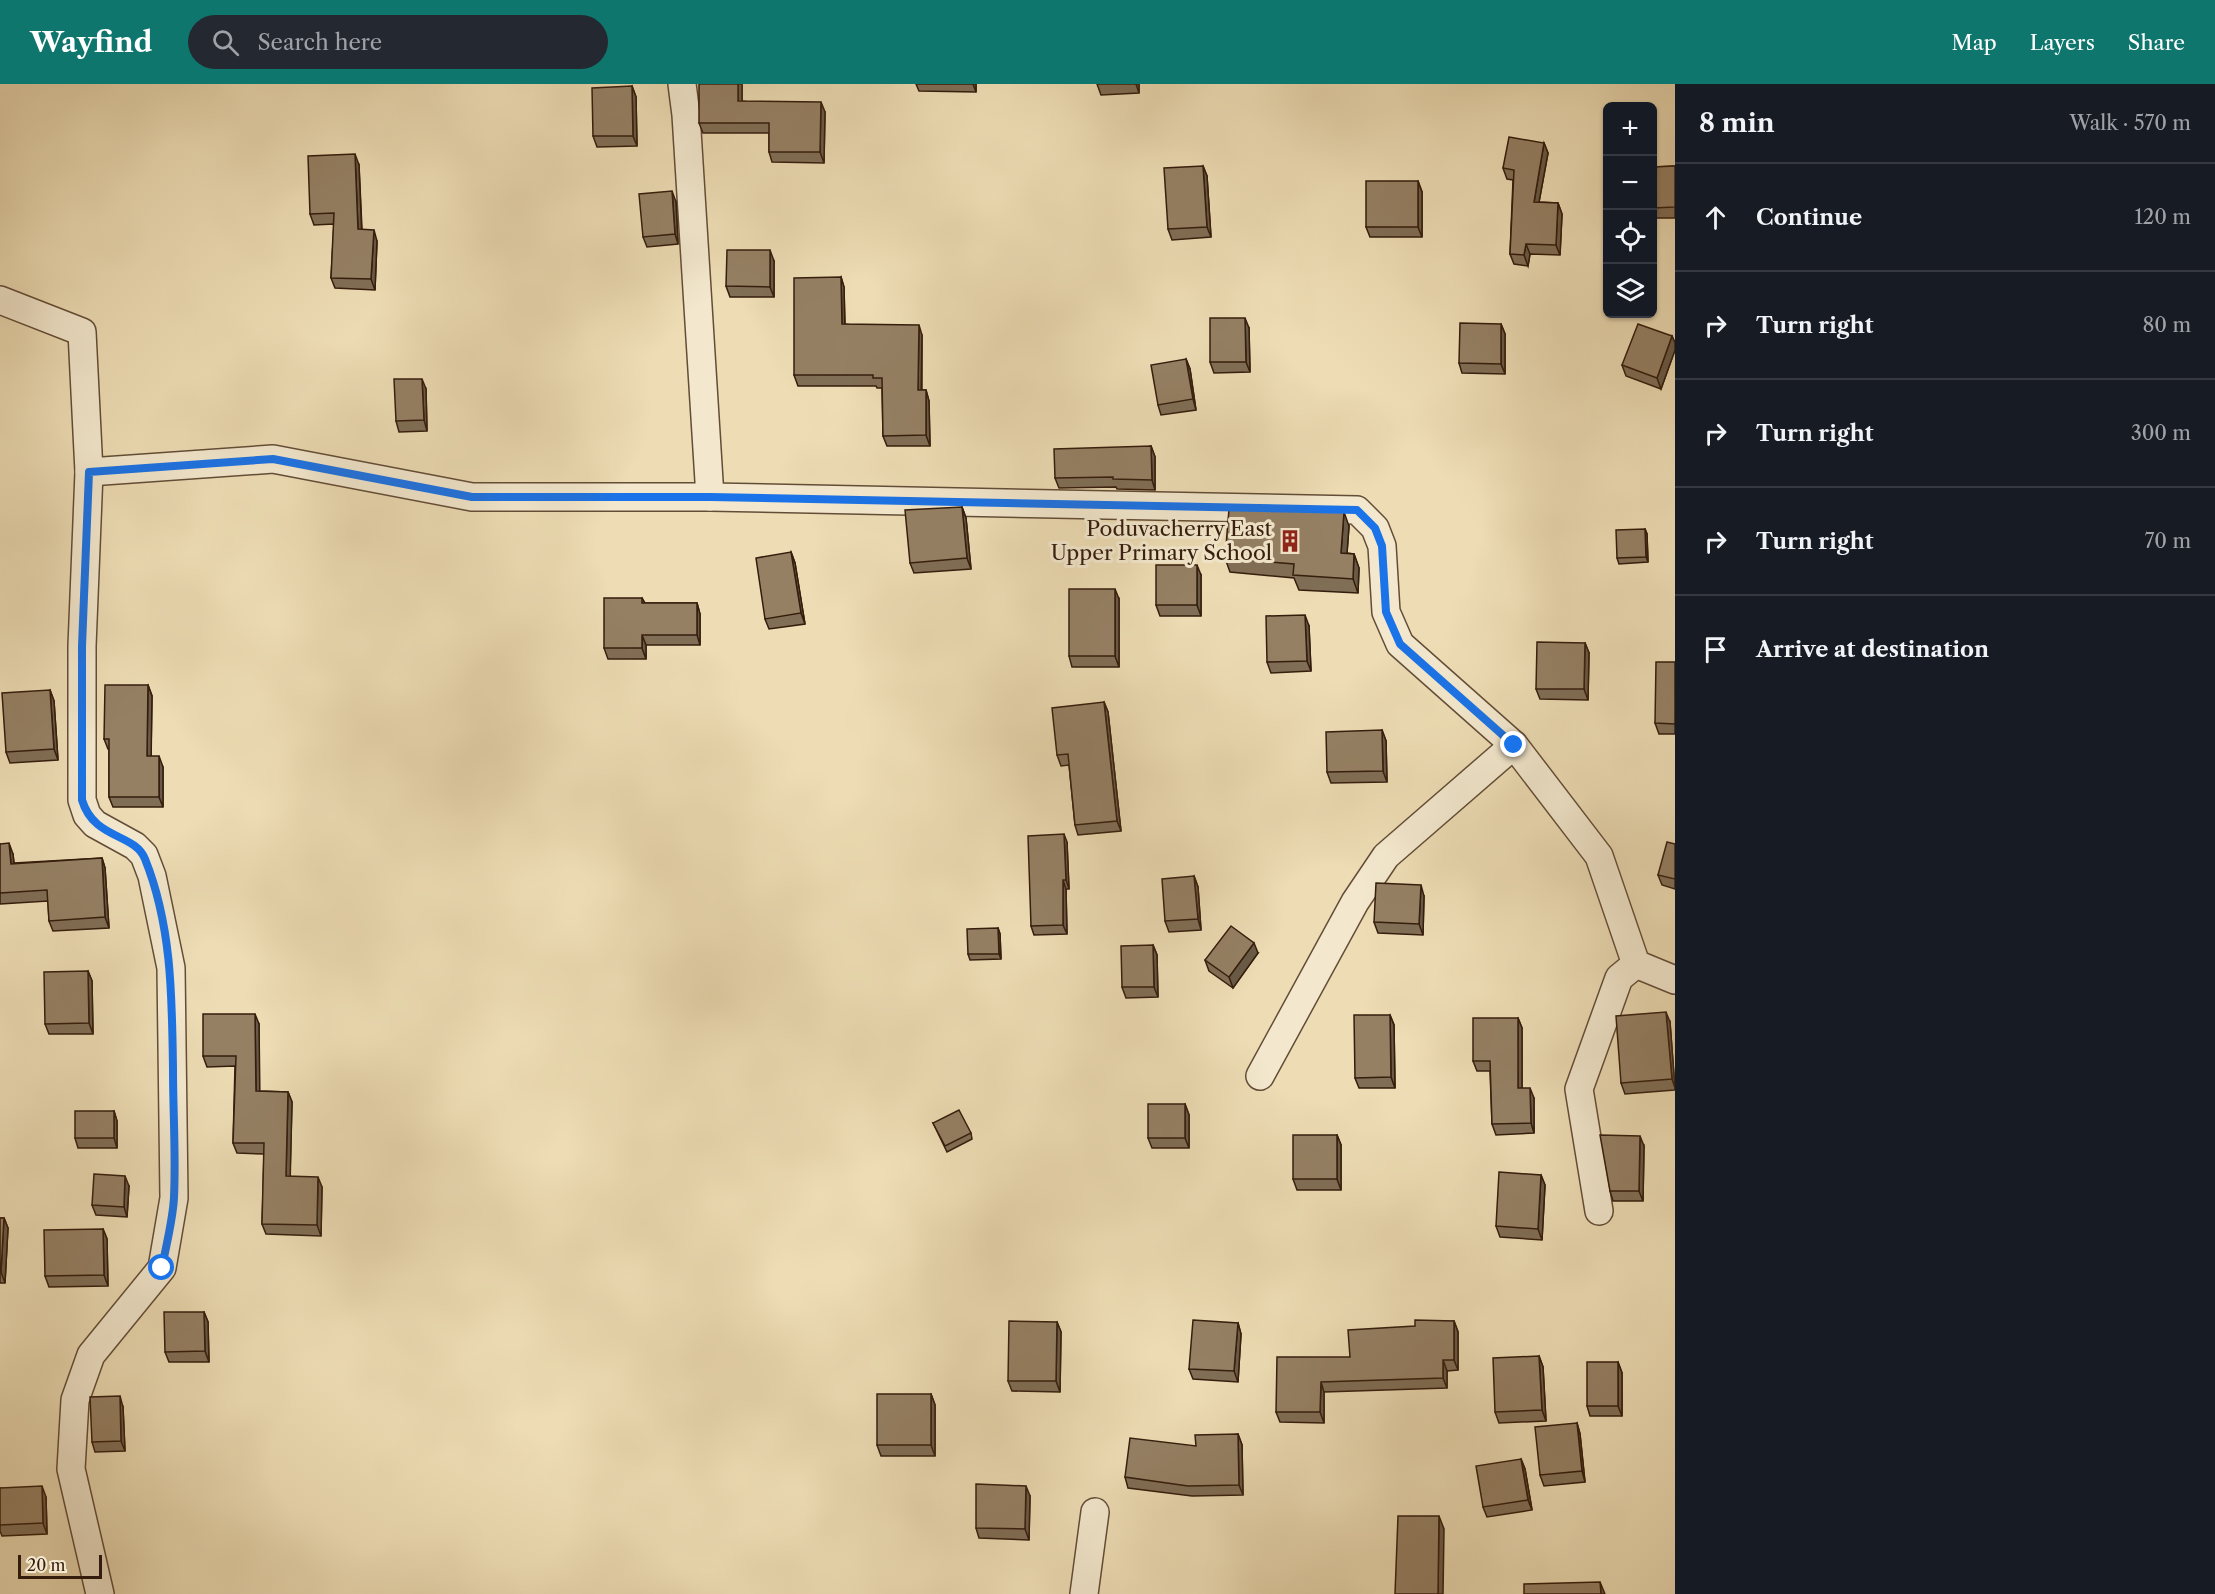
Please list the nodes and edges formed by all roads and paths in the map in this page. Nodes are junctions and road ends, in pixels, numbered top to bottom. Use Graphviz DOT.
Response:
graph roads {
  1 [pos="682,84"];
  2 [pos="0,300"];
  3 [pos="89,472"];
  4 [pos="710,497"];
  5 [pos="1514,745"];
  6 [pos="1636,964"];
  7 [pos="1675,980"];
  8 [pos="1260,1076"];
  9 [pos="1599,1211"];
  10 [pos="1095,1512"];
  11 [pos="100,1594"];
  12 [pos="1083,1594"];
  1 -- 4 [label="street"];
  2 -- 3 [label="street"];
  3 -- 4 [label="street"];
  3 -- 11 [label="street"];
  4 -- 5 [label="street"];
  5 -- 6 [label="street"];
  5 -- 8 [label="street"];
  6 -- 7 [label="street"];
  6 -- 9 [label="street"];
  10 -- 12 [label="street"];
}
